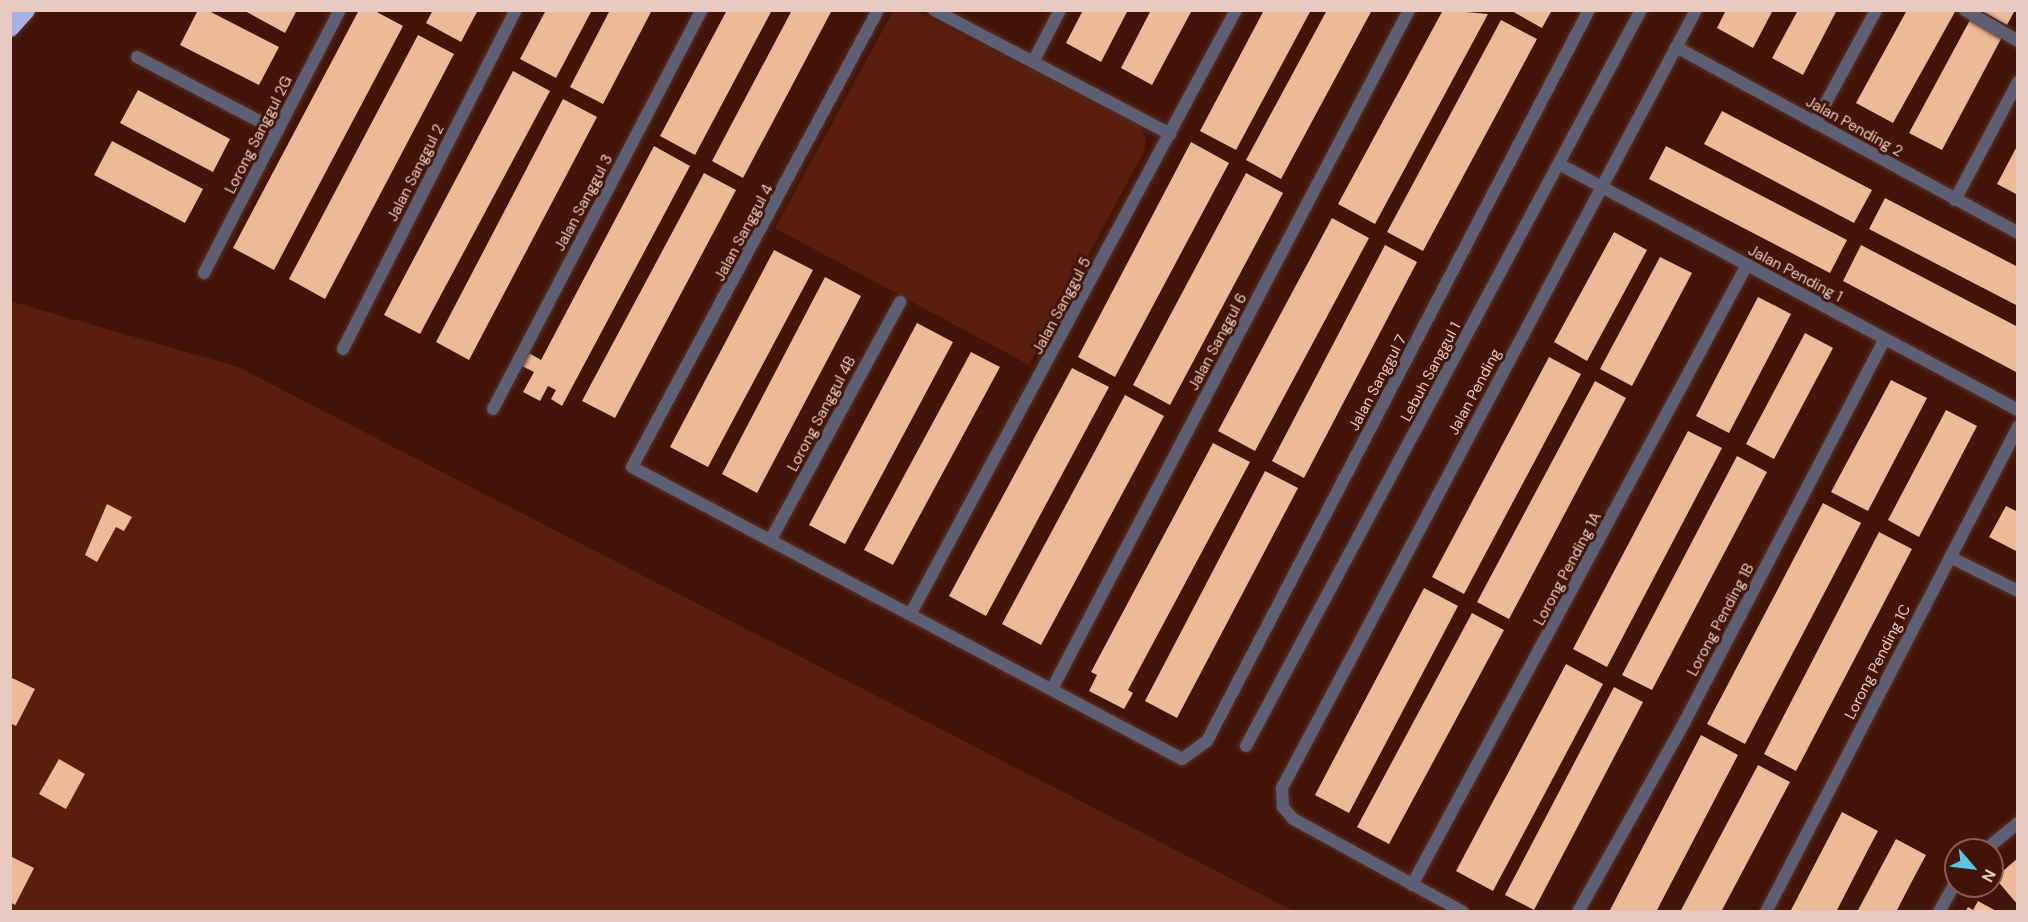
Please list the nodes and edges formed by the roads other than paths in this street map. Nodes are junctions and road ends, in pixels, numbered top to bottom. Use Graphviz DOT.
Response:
graph roads {
  1 [pos="26,10"];
  2 [pos="340,10"];
  3 [pos="516,10"];
  4 [pos="702,10"];
  5 [pos="878,10"];
  6 [pos="934,10"];
  7 [pos="1060,10"];
  8 [pos="1236,10"];
  9 [pos="1409,10"];
  10 [pos="1589,10"];
  11 [pos="1641,10"];
  12 [pos="1696,10"];
  13 [pos="1876,10"];
  14 [pos="1965,10"];
  15 [pos="10,28"];
  16 [pos="2018,40"];
  17 [pos="1676,47"];
  18 [pos="137,57"];
  19 [pos="1033,62"];
  20 [pos="2018,82"];
  21 [pos="1815,123"];
  22 [pos="278,130"];
  23 [pos="1170,134"];
  24 [pos="1559,164"];
  25 [pos="1600,187"];
  26 [pos="1955,200"];
  27 [pos="2018,233"];
  28 [pos="1747,265"];
  29 [pos="204,273"];
  30 [pos="900,302"];
  31 [pos="1885,339"];
  32 [pos="342,349"];
  33 [pos="493,409"];
  34 [pos="2018,410"];
  35 [pos="2018,427"];
  36 [pos="771,539"];
  37 [pos="1950,557"];
  38 [pos="2018,591"];
  39 [pos="911,613"];
  40 [pos="1053,687"];
  41 [pos="1246,747"];
  42 [pos="2018,823"];
  43 [pos="2000,838"];
  44 [pos="1412,885"];
  45 [pos="1947,898"];
  46 [pos="1462,912"];
  47 [pos="1578,912"];
  48 [pos="1766,912"];
  49 [pos="1939,912"];
  1 -- 15 [label="highway"];
  2 -- 22 [label="street, Lorong Sanggul 2G"];
  3 -- 32 [label="street, Jalan Sanggul 2"];
  4 -- 33 [label="street, Jalan Sanggul 3"];
  5 -- 36 [label="street, Jalan Sanggul 4"];
  6 -- 19 [label="street"];
  7 -- 19 [label="street"];
  8 -- 23 [label="street, Jalan Sanggul 5"];
  9 -- 40 [label="street, Jalan Sanggul 6"];
  10 -- 40 [label="street, Jalan Sanggul 7"];
  11 -- 24 [label="street, Lebuh Sanggul 1"];
  12 -- 17 [label="street, Jalan Pending"];
  13 -- 21 [label="street"];
  14 -- 16 [label="street"];
  17 -- 21 [label="street, Jalan Pending 2"];
  17 -- 25 [label="street, Jalan Pending"];
  18 -- 22 [label="street"];
  19 -- 23 [label="street"];
  20 -- 26 [label="street"];
  21 -- 26 [label="street, Jalan Pending 2"];
  22 -- 29 [label="street, Lorong Sanggul 2G"];
  23 -- 39 [label="street, Jalan Sanggul 5"];
  24 -- 25 [label="street, Jalan Pending 1"];
  24 -- 41 [label="street, Lebuh Sanggul 1"];
  25 -- 28 [label="street, Jalan Pending 1"];
  25 -- 44 [label="street, Jalan Pending"];
  26 -- 27 [label="street, Jalan Pending 2"];
  28 -- 31 [label="street, Jalan Pending 1"];
  28 -- 44 [label="street, Lorong Pending 1A"];
  30 -- 36 [label="street, Lorong Sanggul 4B"];
  31 -- 34 [label="street, Jalan Pending 1"];
  31 -- 47 [label="street, Lorong Pending 1B"];
  35 -- 37 [label="street, Lorong Pending 1C"];
  36 -- 39 [label="street"];
  37 -- 38 [label="street"];
  37 -- 48 [label="street, Lorong Pending 1C"];
  39 -- 40 [label="street"];
  42 -- 43 [label="street"];
  44 -- 46 [label="street"];
  45 -- 49 [label="street"];
}
